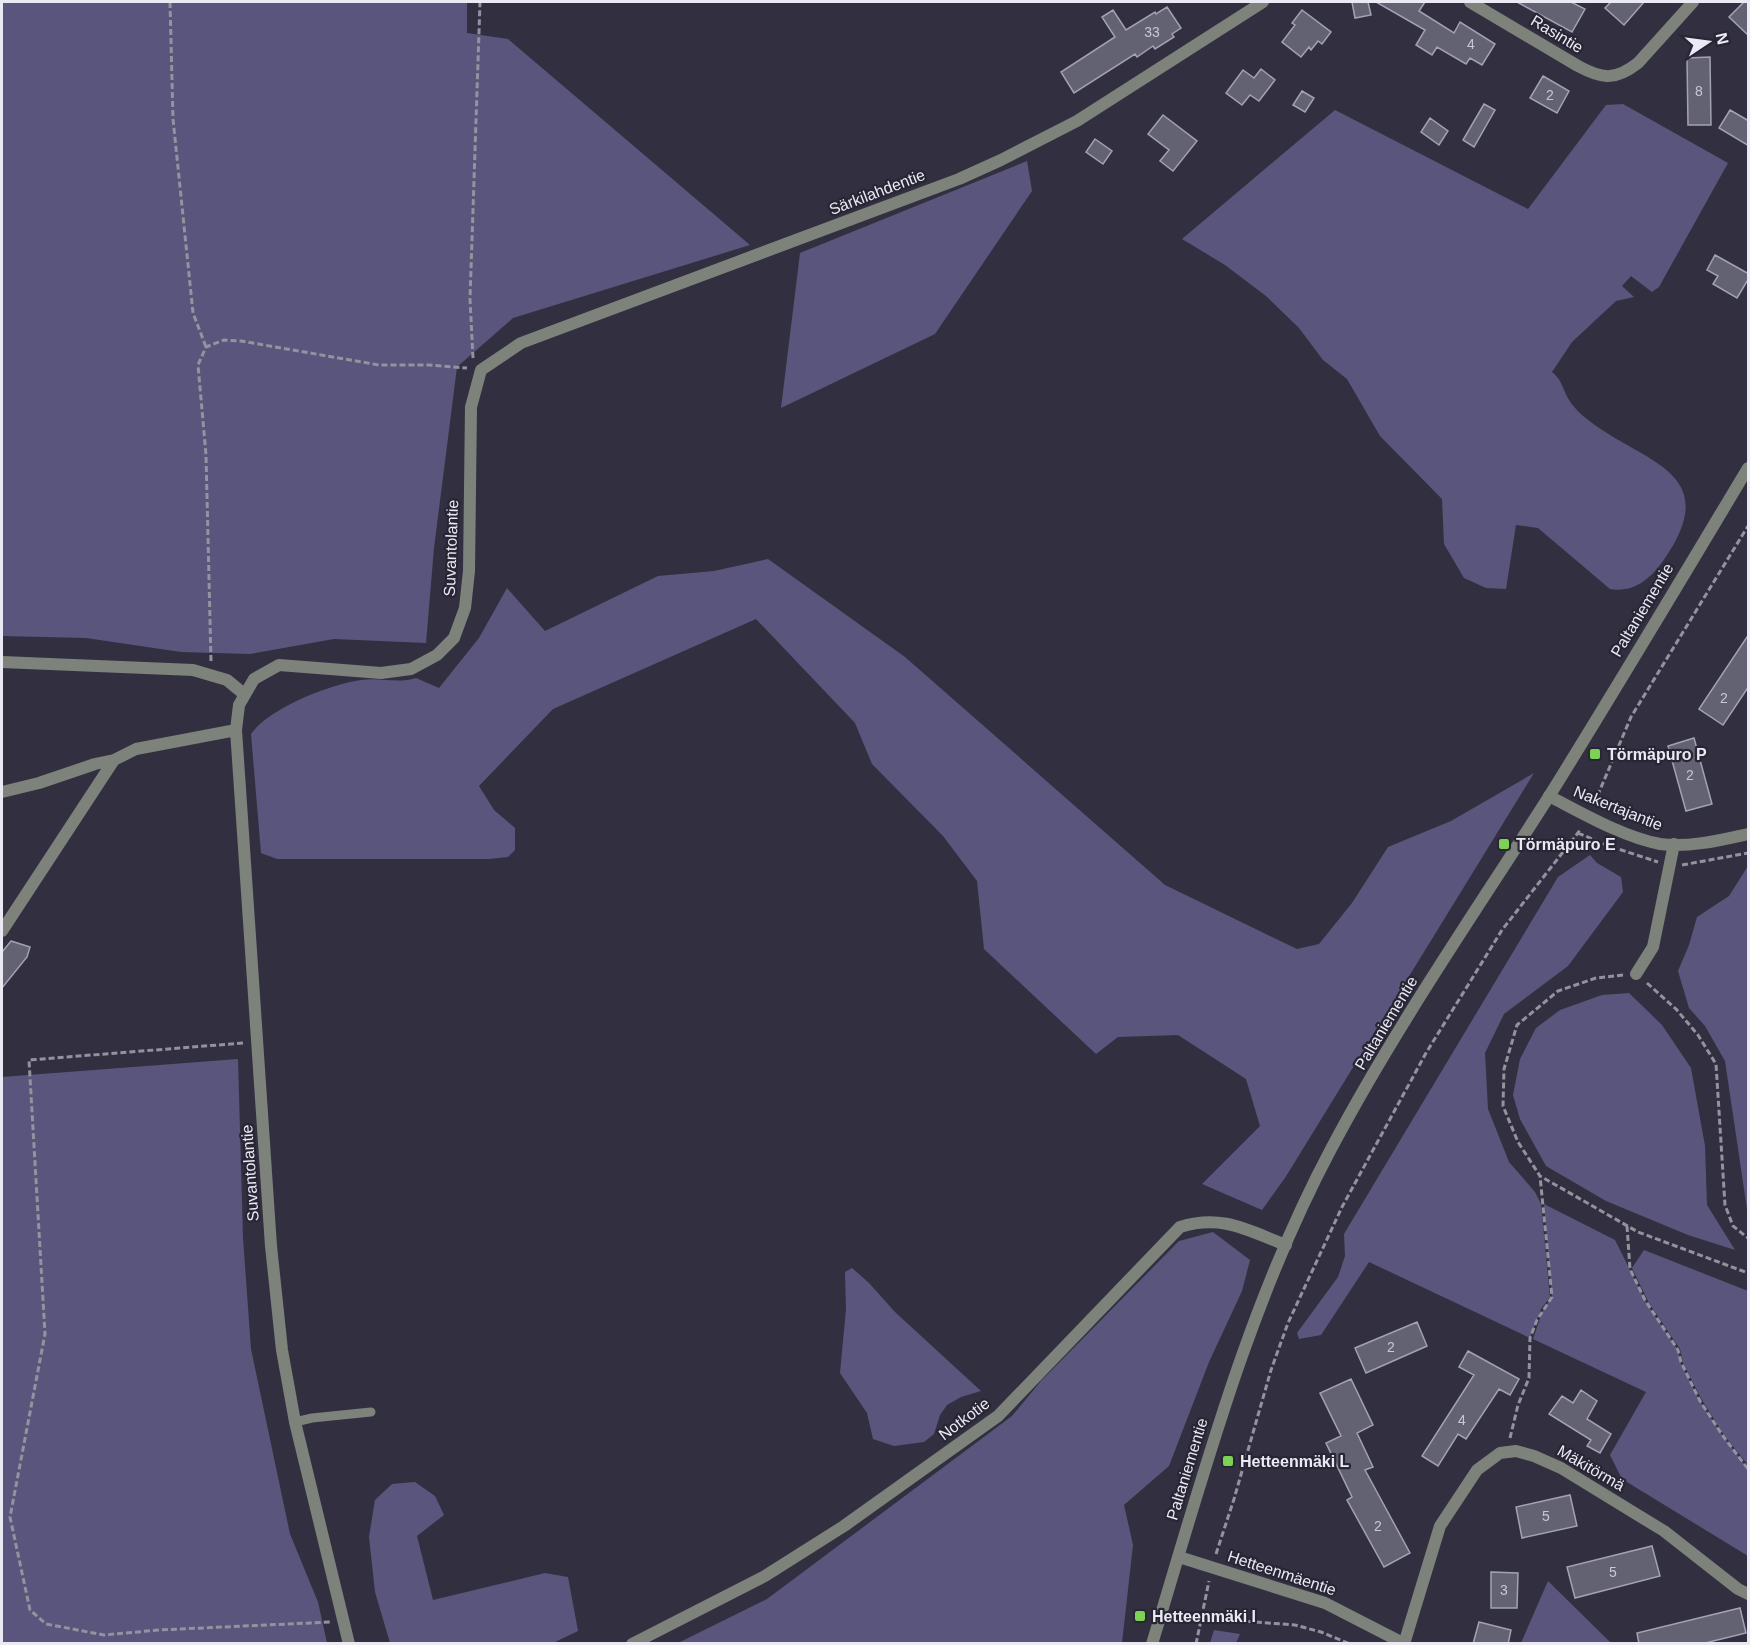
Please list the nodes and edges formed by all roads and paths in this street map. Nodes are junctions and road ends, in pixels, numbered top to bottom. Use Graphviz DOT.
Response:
graph roads {
  1 [pos="170,2"];
  2 [pos="480,2"];
  3 [pos="1263,2"];
  4 [pos="1470,2"];
  5 [pos="1694,2"];
  6 [pos="206,347"];
  7 [pos="481,370"];
  8 [pos="1749,468"];
  9 [pos="1749,526"];
  10 [pos="2,662"];
  11 [pos="209,675"];
  12 [pos="244,694"];
  13 [pos="236,730"];
  14 [pos="114,760"];
  15 [pos="2,792"];
  16 [pos="1549,796"];
  17 [pos="1588,816"];
  18 [pos="1749,834"];
  19 [pos="1674,844"];
  20 [pos="2,931"];
  21 [pos="1636,974"];
  22 [pos="257,1041"];
  23 [pos="1540,1176"];
  24 [pos="1627,1227"];
  25 [pos="1749,1238"];
  26 [pos="1286,1245"];
  27 [pos="1749,1273"];
  28 [pos="371,1412"];
  29 [pos="295,1422"];
  30 [pos="1516,1451"];
  31 [pos="1749,1469"];
  32 [pos="1179,1557"];
  33 [pos="1211,1567"];
  34 [pos="1749,1594"];
  35 [pos="1202,1618"];
  36 [pos="344,1622"];
  37 [pos="1404,1643"];
  38 [pos="350,1644"];
  39 [pos="632,1644"];
  40 [pos="1152,1644"];
  41 [pos="1196,1644"];
  42 [pos="1350,1644"];
  1 -- 6 [label="path"];
  2 -- 7 [label="path"];
  3 -- 7 [label="street, Särkilahdentie"];
  4 -- 5 [label="street, Rasintie"];
  6 -- 7 [label="path"];
  6 -- 11 [label="path"];
  7 -- 12 [label="street, Suvantolantie"];
  8 -- 16 [label="street, Paltaniementie"];
  9 -- 17 [label="path"];
  10 -- 11 [label="street"];
  11 -- 12 [label="street"];
  12 -- 13 [label="street, Suvantolantie"];
  13 -- 14 [label="street"];
  13 -- 22 [label="street, Suvantolantie"];
  14 -- 15 [label="street"];
  14 -- 20 [label="street"];
  16 -- 17 [label="street, Nakertajantie"];
  16 -- 26 [label="street, Paltaniementie"];
  17 -- 19 [label="street, Nakertajantie"];
  17 -- 33 [label="path"];
  18 -- 19 [label="street, Nakertajantie"];
  19 -- 21 [label="street"];
  21 -- 23 [label="path"];
  21 -- 25 [label="path"];
  22 -- 29 [label="street, Suvantolantie"];
  22 -- 36 [label="path"];
  23 -- 24 [label="path"];
  23 -- 30 [label="path"];
  24 -- 27 [label="path"];
  24 -- 31 [label="path"];
  26 -- 32 [label="street, Paltaniementie"];
  26 -- 39 [label="street, Notkotie"];
  28 -- 29 [label="lane"];
  29 -- 36 [label="street, Suvantolantie"];
  30 -- 34 [label="street, Mäkitörmä"];
  30 -- 37 [label="street"];
  32 -- 33 [label="street, Hetteenmäentie"];
  32 -- 40 [label="street, Paltaniementie"];
  33 -- 35 [label="path"];
  33 -- 37 [label="street, Hetteenmäentie"];
  35 -- 41 [label="path"];
  35 -- 42 [label="path"];
  36 -- 38 [label="street, Suvantolantie"];
}
